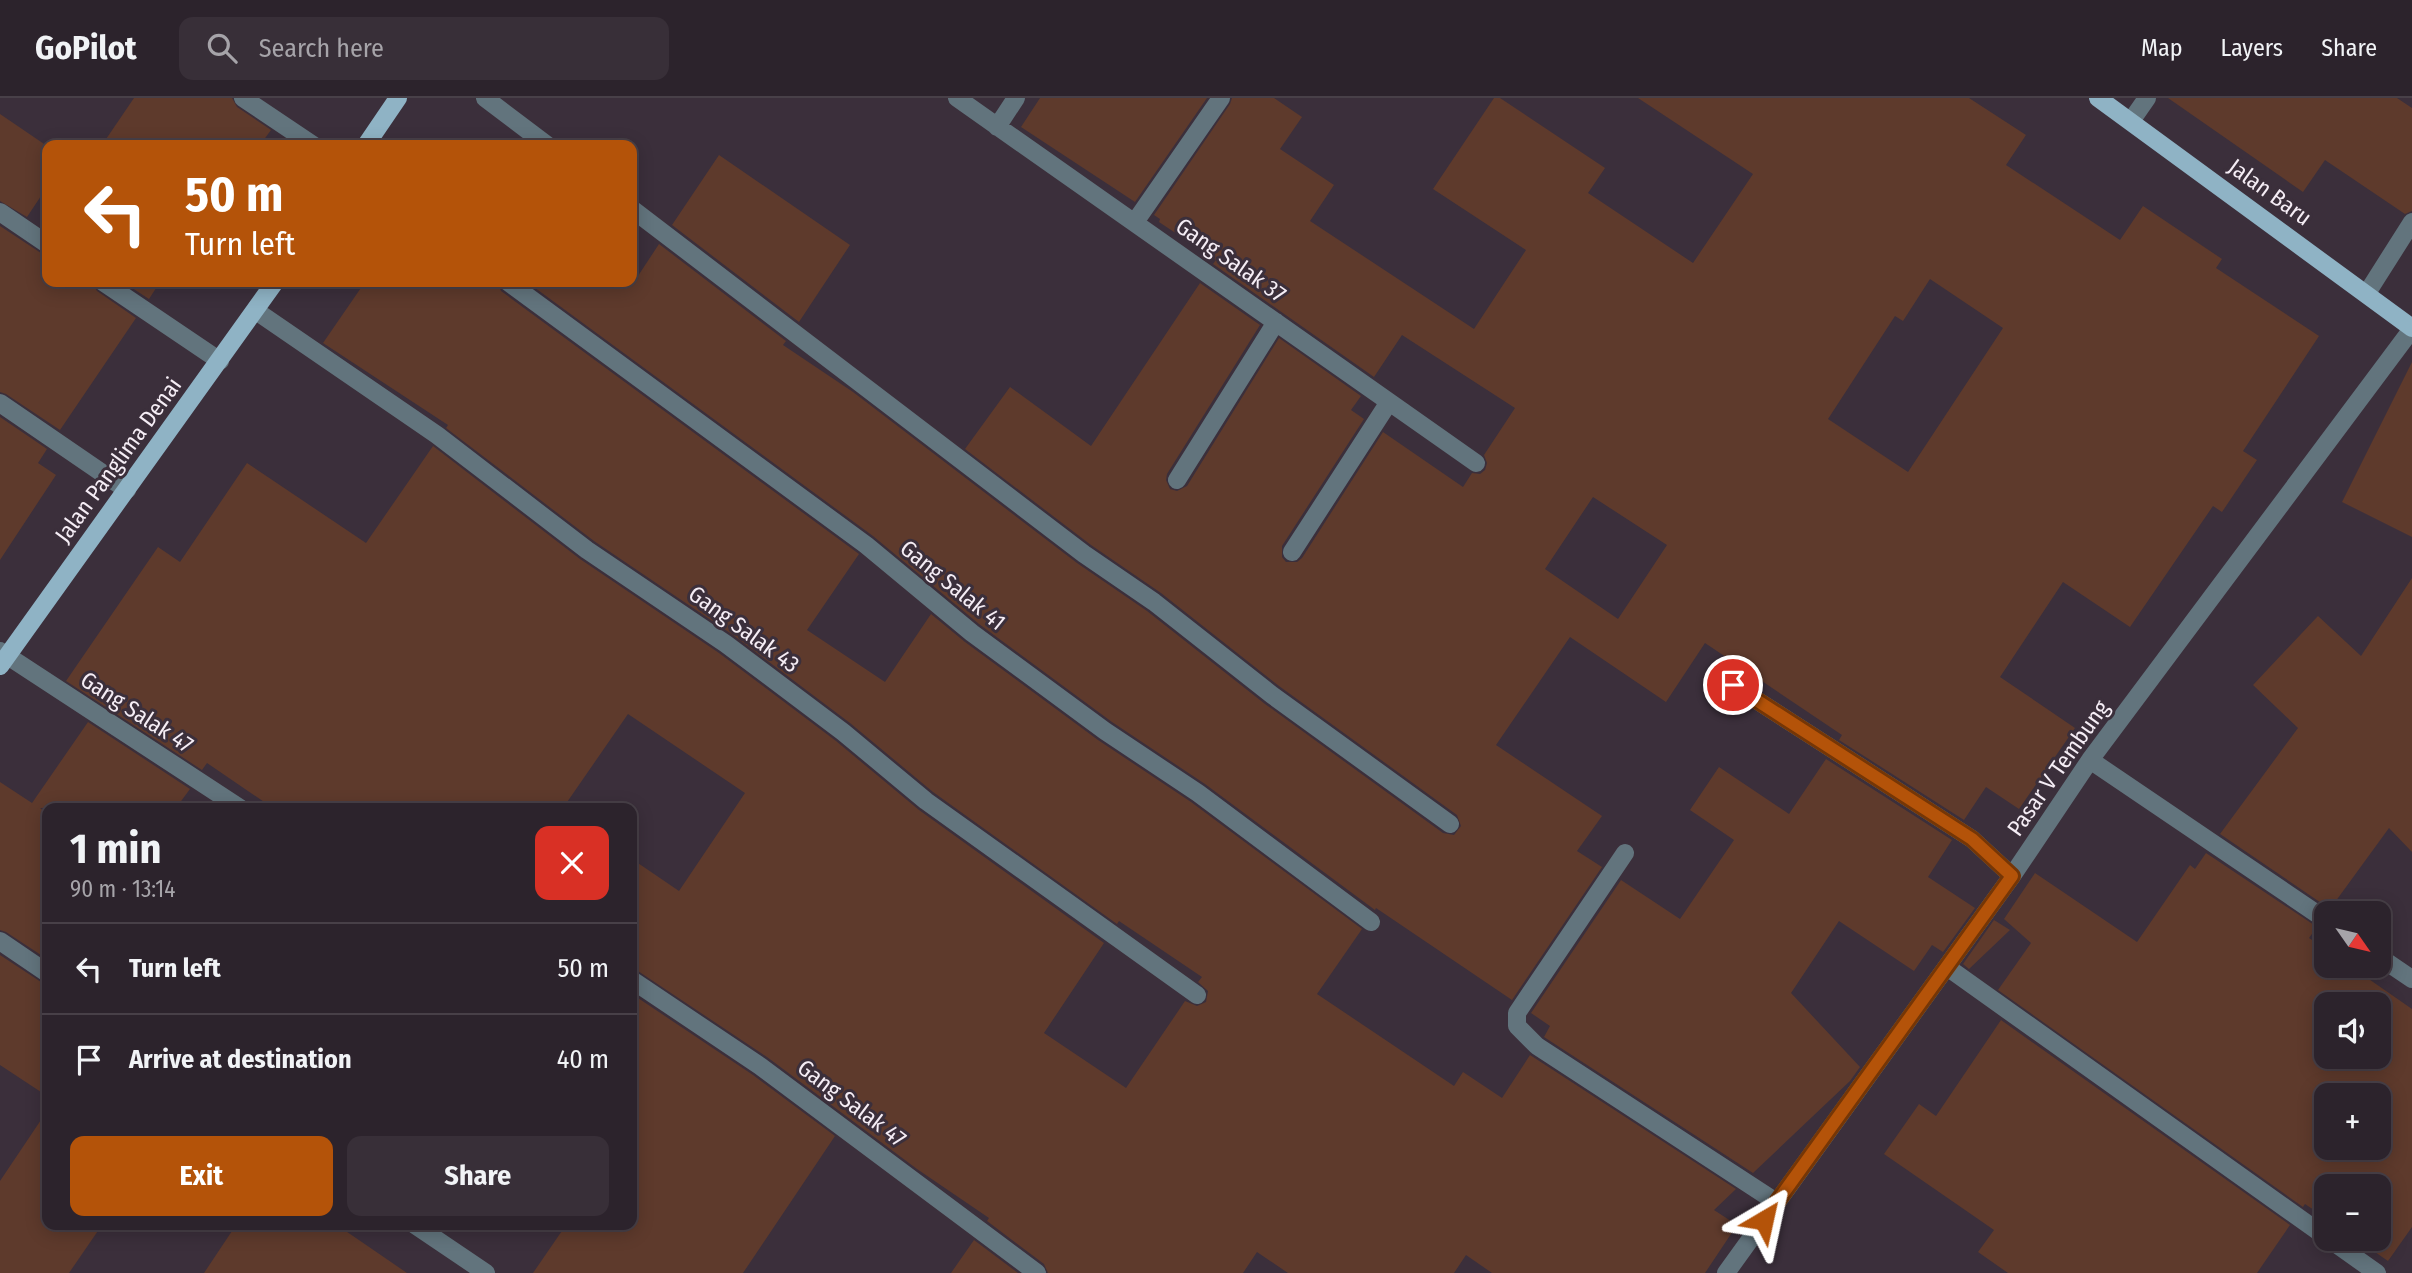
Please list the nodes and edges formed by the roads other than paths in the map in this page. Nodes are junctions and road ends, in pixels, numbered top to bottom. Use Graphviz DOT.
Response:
graph roads {
  1 [pos="243,98"];
  2 [pos="398,98"];
  3 [pos="485,98"];
  4 [pos="957,98"];
  5 [pos="1016,98"];
  6 [pos="1221,98"];
  7 [pos="2098,98"];
  8 [pos="2147,98"];
  9 [pos="2131,121"];
  10 [pos="998,127"];
  11 [pos="306,140"];
  12 [pos="369,140"];
  13 [pos="540,140"];
  14 [pos="0,212"];
  15 [pos="637,213"];
  16 [pos="1135,222"];
  17 [pos="2412,222"];
  18 [pos="42,241"];
  19 [pos="110,287"];
  20 [pos="272,287"];
  21 [pos="515,287"];
  22 [pos="2367,293"];
  23 [pos="256,311"];
  24 [pos="1276,322"];
  25 [pos="2412,329"];
  26 [pos="220,361"];
  27 [pos="1389,402"];
  28 [pos="0,403"];
  29 [pos="1476,463"];
  30 [pos="1177,480"];
  31 [pos="127,490"];
  32 [pos="1292,552"];
  33 [pos="2,658"];
  34 [pos="1733,685"];
  35 [pos="2090,760"];
  36 [pos="232,803"];
  37 [pos="1450,824"];
  38 [pos="1625,853"];
  39 [pos="2012,876"];
  40 [pos="2314,912"];
  41 [pos="1371,922"];
  42 [pos="0,941"];
  43 [pos="2391,965"];
  44 [pos="1947,967"];
  45 [pos="42,970"];
  46 [pos="2412,979"];
  47 [pos="637,983"];
  48 [pos="1197,995"];
  49 [pos="1776,1202"];
  50 [pos="2314,1229"];
  51 [pos="422,1230"];
  52 [pos="2346,1251"];
  53 [pos="486,1273"];
  54 [pos="1037,1273"];
  55 [pos="1726,1273"];
  56 [pos="2377,1273"];
  1 -- 11 [label="street"];
  2 -- 12 [label="main road"];
  3 -- 13 [label="street"];
  4 -- 10 [label="street, Gang Salak 37"];
  5 -- 10 [label="street"];
  6 -- 16 [label="street"];
  7 -- 9 [label="main road, Jalan Baru"];
  8 -- 9 [label="street"];
  9 -- 22 [label="main road, Jalan Baru"];
  10 -- 16 [label="street, Gang Salak 37"];
  14 -- 18 [label="street"];
  15 -- 37 [label="street"];
  16 -- 24 [label="street, Gang Salak 37"];
  17 -- 22 [label="street"];
  19 -- 26 [label="street"];
  20 -- 23 [label="main road, Jalan Panglima Denai"];
  21 -- 41 [label="street, Gang Salak 41"];
  22 -- 25 [label="main road, Jalan Baru"];
  23 -- 26 [label="main road, Jalan Panglima Denai"];
  23 -- 48 [label="street, Gang Salak 43"];
  24 -- 27 [label="street, Gang Salak 37"];
  24 -- 30 [label="street"];
  25 -- 35 [label="street, Pasar V Tembung"];
  26 -- 31 [label="main road, Jalan Panglima Denai"];
  27 -- 29 [label="street, Gang Salak 37"];
  27 -- 32 [label="street"];
  28 -- 31 [label="street"];
  31 -- 33 [label="main road, Jalan Panglima Denai"];
  33 -- 36 [label="street, Gang Salak 47"];
  34 -- 39 [label="street"];
  35 -- 39 [label="street, Pasar V Tembung"];
  35 -- 40 [label="street"];
  38 -- 49 [label="street"];
  39 -- 44 [label="street, Pasar V Tembung"];
  42 -- 45 [label="street"];
  43 -- 46 [label="street"];
  44 -- 49 [label="street, Pasar V Tembung"];
  44 -- 50 [label="street"];
  47 -- 54 [label="street, Gang Salak 47"];
  49 -- 55 [label="street, Pasar V Tembung"];
  51 -- 53 [label="street"];
  52 -- 56 [label="street"];
}
